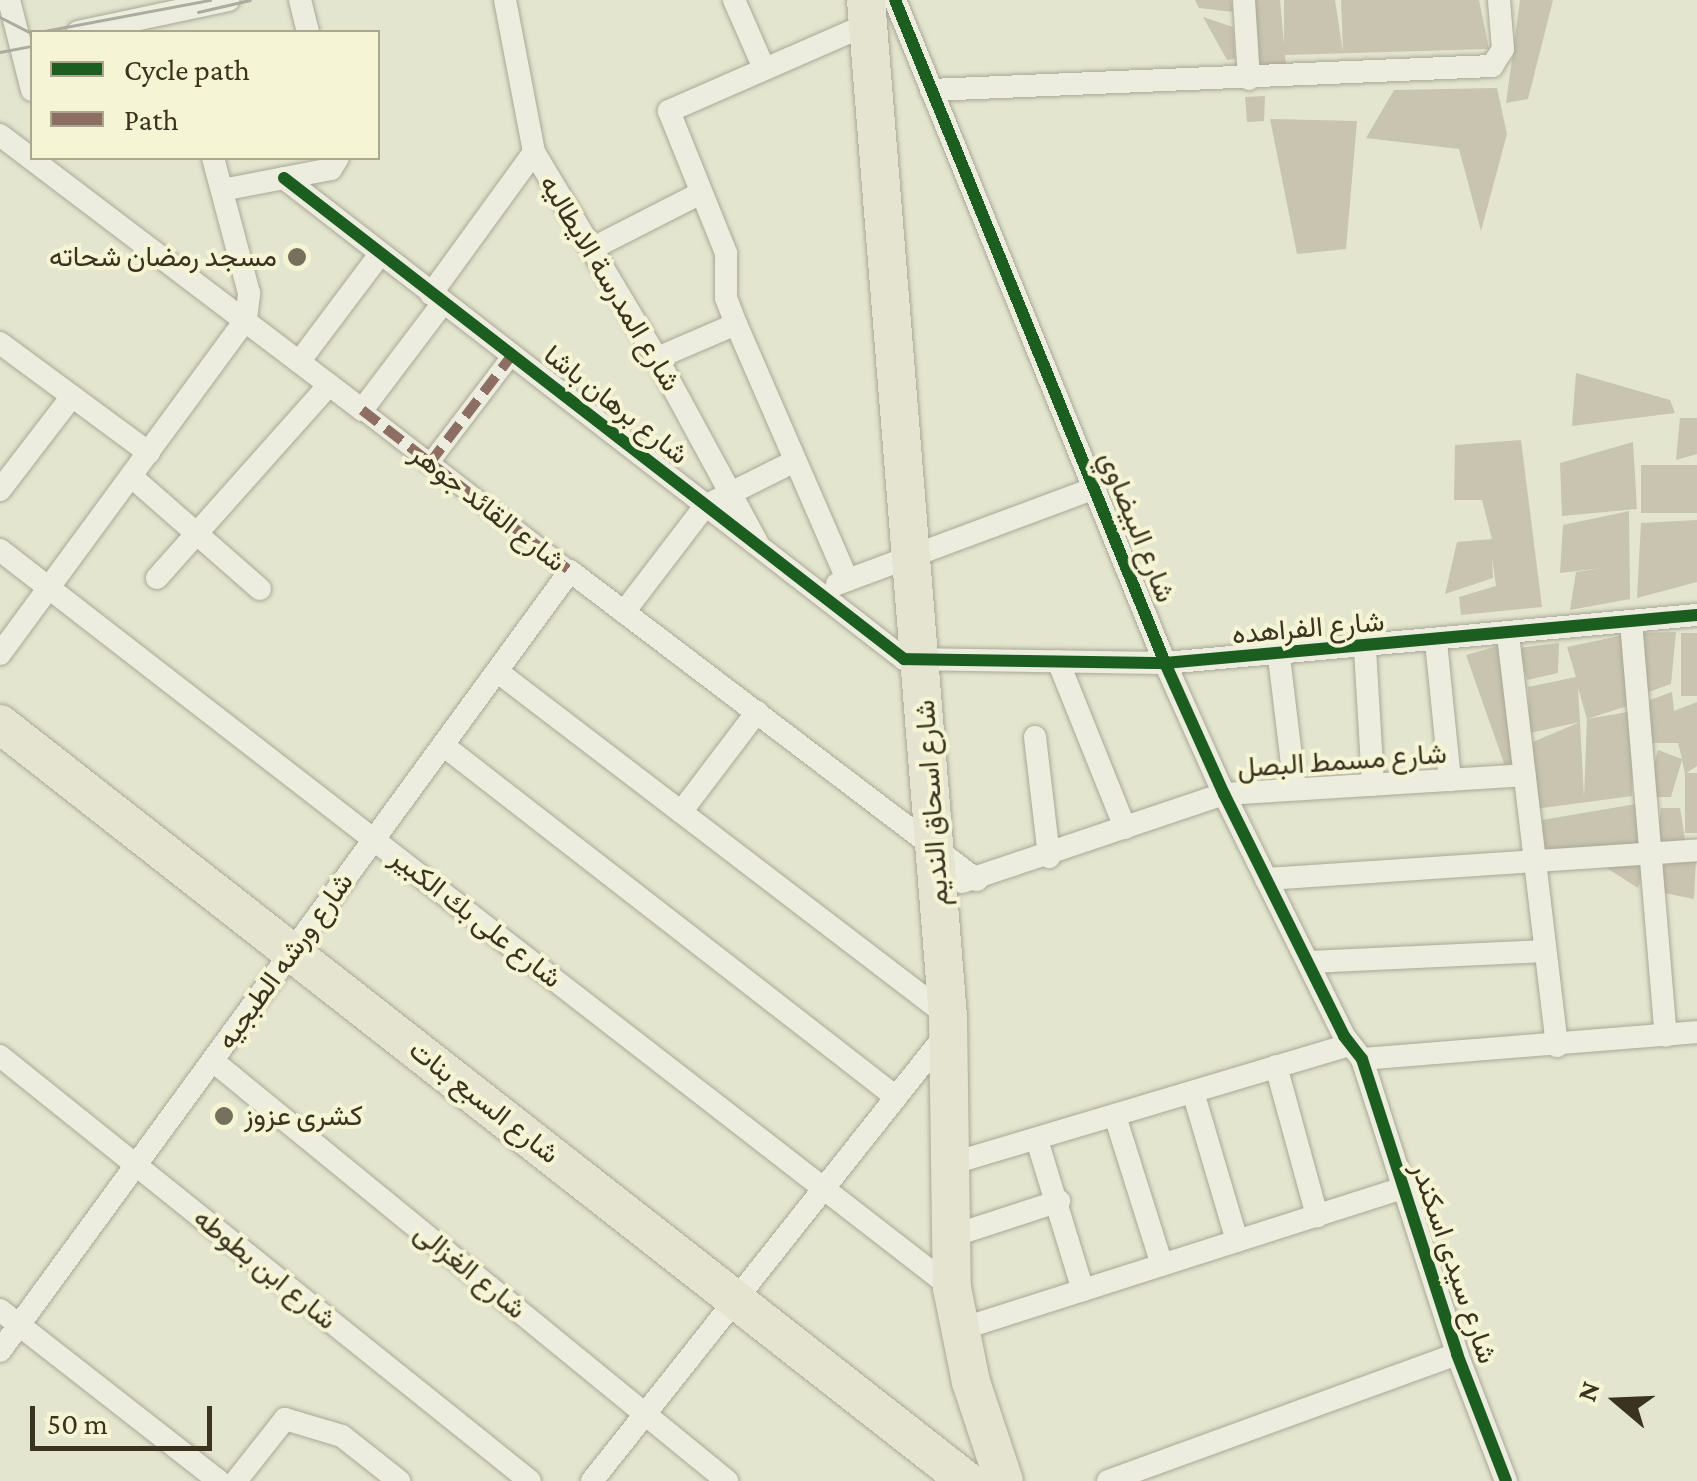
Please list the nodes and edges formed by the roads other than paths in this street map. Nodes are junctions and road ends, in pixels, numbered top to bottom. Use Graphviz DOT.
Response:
graph roads {
  1 [pos="9,0"];
  2 [pos="228,0"];
  3 [pos="300,0"];
  4 [pos="505,0"];
  5 [pos="734,0"];
  6 [pos="1244,0"];
  7 [pos="1499,0"];
  8 [pos="881,9"];
  9 [pos="178,22"];
  10 [pos="98,30"];
  11 [pos="308,30"];
  12 [pos="18,44"];
  13 [pos="763,66"];
  14 [pos="1249,78"];
  15 [pos="30,83"];
  16 [pos="931,90"];
  17 [pos="0,135"];
  18 [pos="534,152"];
  19 [pos="30,153"];
  20 [pos="214,160"];
  21 [pos="337,160"];
  22 [pos="53,167"];
  23 [pos="284,178"];
  24 [pos="222,190"];
  25 [pos="701,193"];
  26 [pos="591,249"];
  27 [pos="380,254"];
  28 [pos="437,298"];
  29 [pos="246,319"];
  30 [pos="736,324"];
  31 [pos="0,343"];
  32 [pos="512,356"];
  33 [pos="657,358"];
  34 [pos="299,362"];
  35 [pos="330,385"];
  36 [pos="72,396"];
  37 [pos="362,410"];
  38 [pos="149,453"];
  39 [pos="795,461"];
  40 [pos="429,464"];
  41 [pos="132,477"];
  42 [pos="1095,488"];
  43 [pos="0,490"];
  44 [pos="730,493"];
  45 [pos="705,506"];
  46 [pos="198,532"];
  47 [pos="0,550"];
  48 [pos="761,550"];
  49 [pos="911,553"];
  50 [pos="570,572"];
  51 [pos="157,578"];
  52 [pos="847,580"];
  53 [pos="49,588"];
  54 [pos="260,589"];
  55 [pos="816,592"];
  56 [pos="624,612"];
  57 [pos="1697,615"];
  58 [pos="1630,622"];
  59 [pos="1508,635"];
  60 [pos="1436,642"];
  61 [pos="1364,649"];
  62 [pos="0,654"];
  63 [pos="1279,657"];
  64 [pos="922,662"];
  65 [pos="1058,662"];
  66 [pos="1165,663"];
  67 [pos="498,672"];
  68 [pos="757,712"];
  69 [pos="0,724"];
  70 [pos="1035,737"];
  71 [pos="443,745"];
  72 [pos="1524,775"];
  73 [pos="1450,780"];
  74 [pos="1374,785"];
  75 [pos="1295,790"];
  76 [pos="1224,794"];
  77 [pos="681,812"];
  78 [pos="1126,828"];
  79 [pos="374,839"];
  80 [pos="1697,850"];
  81 [pos="1650,853"];
  82 [pos="1049,857"];
  83 [pos="1535,863"];
  84 [pos="937,866"];
  85 [pos="1266,879"];
  86 [pos="977,880"];
  87 [pos="1545,951"];
  88 [pos="292,952"];
  89 [pos="1310,962"];
  90 [pos="949,1024"];
  91 [pos="1697,1032"];
  92 [pos="1666,1036"];
  93 [pos="1557,1046"];
  94 [pos="1356,1052"];
  95 [pos="0,1056"];
  96 [pos="213,1061"];
  97 [pos="1276,1066"];
  98 [pos="1193,1092"];
  99 [pos="896,1097"];
  100 [pos="1115,1116"];
  101 [pos="1037,1140"];
  102 [pos="950,1164"];
  103 [pos="136,1167"];
  104 [pos="1401,1189"];
  105 [pos="823,1190"];
  106 [pos="1060,1202"];
  107 [pos="1317,1216"];
  108 [pos="949,1237"];
  109 [pos="1237,1241"];
  110 [pos="1162,1264"];
  111 [pos="952,1288"];
  112 [pos="1083,1290"];
  113 [pos="735,1299"];
  114 [pos="0,1310"];
  115 [pos="20,1325"];
  116 [pos="958,1330"];
  117 [pos="0,1351"];
  118 [pos="1457,1354"];
  119 [pos="644,1414"];
  120 [pos="956,1478"];
  121 [pos="219,1481"];
  122 [pos="236,1481"];
  123 [pos="399,1481"];
  124 [pos="530,1481"];
  125 [pos="592,1481"];
  126 [pos="727,1481"];
  127 [pos="1004,1481"];
  128 [pos="1108,1481"];
  129 [pos="1506,1481"];
  1 -- 12 [label="street"];
  2 -- 9 [label="street"];
  3 -- 11 [label="street"];
  4 -- 18 [label="street, شارع المدرسة الايطاليه"];
  5 -- 13 [label="street"];
  6 -- 14 [label="street"];
  7 -- 14 [label="street"];
  8 -- 13 [label="street"];
  8 -- 16 [label="street, شارع البيضاوي"];
  8 -- 49 [label="main road, شارع اسحاق النديم"];
  9 -- 10 [label="street"];
  12 -- 15 [label="street"];
  13 -- 25 [label="street"];
  14 -- 16 [label="street"];
  16 -- 42 [label="street, شارع البيضاوي"];
  17 -- 19 [label="street, شارع القائد جوهر"];
  18 -- 26 [label="street, شارع المدرسة الايطاليه"];
  18 -- 28 [label="street"];
  20 -- 24 [label="street"];
  21 -- 23 [label="street"];
  22 -- 29 [label="street, شارع القائد جوهر"];
  23 -- 24 [label="street"];
  23 -- 27 [label="street, شارع برهان باشا"];
  24 -- 29 [label="street"];
  25 -- 26 [label="street"];
  25 -- 30 [label="street"];
  26 -- 33 [label="street, شارع المدرسة الايطاليه"];
  27 -- 28 [label="street, شارع برهان باشا"];
  27 -- 34 [label="street"];
  28 -- 32 [label="street, شارع برهان باشا"];
  28 -- 37 [label="street"];
  29 -- 34 [label="street, شارع القائد جوهر"];
  29 -- 38 [label="street"];
  30 -- 33 [label="street"];
  30 -- 39 [label="street"];
  31 -- 36 [label="street"];
  32 -- 40 [label="street"];
  32 -- 45 [label="street, شارع برهان باشا"];
  33 -- 44 [label="street, شارع المدرسة الايطاليه"];
  34 -- 35 [label="street, شارع القائد جوهر"];
  35 -- 37 [label="street, شارع القائد جوهر"];
  35 -- 46 [label="street"];
  36 -- 38 [label="street"];
  36 -- 43 [label="street"];
  37 -- 40 [label="street, شارع القائد جوهر"];
  38 -- 41 [label="street"];
  39 -- 44 [label="street"];
  39 -- 52 [label="street"];
  40 -- 50 [label="street, شارع القائد جوهر"];
  41 -- 46 [label="street"];
  41 -- 53 [label="street"];
  42 -- 49 [label="street"];
  42 -- 66 [label="street, شارع البيضاوي"];
  44 -- 45 [label="street"];
  44 -- 48 [label="street, شارع المدرسة الايطاليه"];
  45 -- 48 [label="street, شارع برهان باشا"];
  45 -- 56 [label="street"];
  46 -- 51 [label="street"];
  46 -- 54 [label="street"];
  47 -- 53 [label="street, شارع على بك الكبير"];
  48 -- 55 [label="street, شارع برهان باشا"];
  49 -- 52 [label="street"];
  49 -- 64 [label="main road, شارع اسحاق النديم"];
  50 -- 56 [label="street, شارع القائد جوهر"];
  50 -- 67 [label="street, شارع ورشه الطبجيه"];
  52 -- 55 [label="street"];
  53 -- 62 [label="street"];
  53 -- 79 [label="street, شارع على بك الكبير"];
  55 -- 64 [label="street, شارع برهان باشا"];
  56 -- 68 [label="street, شارع القائد جوهر"];
  57 -- 58 [label="street, شارع الفراهده"];
  58 -- 59 [label="street, شارع الفراهده"];
  58 -- 81 [label="street"];
  59 -- 60 [label="street, شارع الفراهده"];
  59 -- 72 [label="street"];
  60 -- 61 [label="street, شارع الفراهده"];
  60 -- 73 [label="street"];
  61 -- 63 [label="street, شارع الفراهده"];
  61 -- 74 [label="street"];
  63 -- 66 [label="street, شارع الفراهده"];
  63 -- 75 [label="street"];
  64 -- 65 [label="street, شارع الفراهده"];
  64 -- 84 [label="main road, شارع اسحاق النديم"];
  65 -- 66 [label="street, شارع الفراهده"];
  65 -- 78 [label="street"];
  66 -- 76 [label="street, شارع البيضاوي"];
  67 -- 71 [label="street, شارع ورشه الطبجيه"];
  67 -- 77 [label="street"];
  68 -- 77 [label="street"];
  68 -- 84 [label="street, شارع القائد جوهر"];
  69 -- 88 [label="main road, شارع السبع بنات"];
  70 -- 82 [label="street"];
  71 -- 79 [label="street, شارع ورشه الطبجيه"];
  71 -- 99 [label="street"];
  72 -- 73 [label="street, شارع مسمط البصل"];
  72 -- 83 [label="street"];
  73 -- 74 [label="street, شارع مسمط البصل"];
  74 -- 75 [label="street, شارع مسمط البصل"];
  75 -- 76 [label="street, شارع مسمط البصل"];
  76 -- 78 [label="street, شارع مسمط البصل"];
  76 -- 85 [label="street, شارع البيضاوي"];
  77 -- 90 [label="street"];
  78 -- 82 [label="street, شارع مسمط البصل"];
  79 -- 88 [label="street, شارع ورشه الطبجيه"];
  79 -- 105 [label="street, شارع على بك الكبير"];
  80 -- 81 [label="street"];
  81 -- 83 [label="street"];
  81 -- 92 [label="street"];
  82 -- 86 [label="street, شارع مسمط البصل"];
  83 -- 85 [label="street"];
  83 -- 87 [label="street"];
  84 -- 86 [label="street, شارع القائد جوهر"];
  84 -- 86 [label="street, شارع مسمط البصل"];
  84 -- 90 [label="main road, شارع اسحاق النديم"];
  85 -- 89 [label="street, شارع البيضاوي"];
  87 -- 89 [label="street"];
  87 -- 93 [label="street"];
  88 -- 96 [label="street, شارع ورشه الطبجيه"];
  88 -- 113 [label="main road, شارع السبع بنات"];
  89 -- 94 [label="street, شارع البيضاوي"];
  90 -- 99 [label="street"];
  90 -- 102 [label="main road, شارع اسحاق النديم"];
  91 -- 92 [label="street"];
  92 -- 93 [label="street"];
  93 -- 94 [label="street"];
  94 -- 97 [label="street"];
  94 -- 104 [label="street, شارع سيدى اسكندر"];
  95 -- 103 [label="street, شارع ابن بطوطه"];
  96 -- 103 [label="street, شارع ورشه الطبجيه"];
  96 -- 119 [label="street, شارع الغزالى"];
  97 -- 98 [label="street"];
  97 -- 107 [label="street"];
  98 -- 100 [label="street"];
  98 -- 109 [label="street"];
  99 -- 105 [label="street"];
  100 -- 101 [label="street"];
  100 -- 110 [label="street"];
  101 -- 102 [label="street"];
  101 -- 106 [label="street"];
  102 -- 108 [label="main road, شارع اسحاق النديم"];
  103 -- 115 [label="street, شارع ورشه الطبجيه"];
  103 -- 124 [label="street, شارع ابن بطوطه"];
  104 -- 107 [label="street"];
  104 -- 118 [label="street, شارع سيدى اسكندر"];
  105 -- 111 [label="street, شارع على بك الكبير"];
  105 -- 113 [label="street"];
  106 -- 108 [label="street"];
  106 -- 112 [label="street"];
  107 -- 109 [label="street"];
  108 -- 111 [label="main road, شارع اسحاق النديم"];
  109 -- 110 [label="street"];
  110 -- 112 [label="street"];
  111 -- 116 [label="main road, شارع اسحاق النديم"];
  112 -- 116 [label="street"];
  113 -- 119 [label="street"];
  113 -- 120 [label="main road, شارع السبع بنات"];
  114 -- 115 [label="street"];
  115 -- 117 [label="street, شارع ورشه الطبجيه"];
  115 -- 121 [label="street"];
  116 -- 127 [label="main road, شارع اسحاق النديم"];
  118 -- 128 [label="street"];
  118 -- 129 [label="street, شارع سيدى اسكندر"];
  119 -- 125 [label="street"];
  119 -- 126 [label="street, شارع الغزالى"];
  122 -- 123 [label="street"];
}
